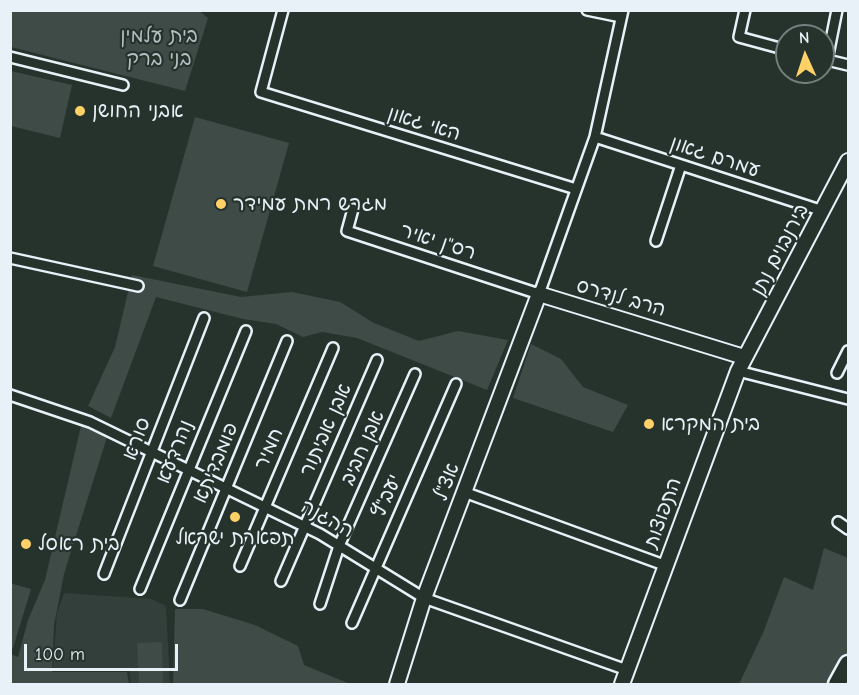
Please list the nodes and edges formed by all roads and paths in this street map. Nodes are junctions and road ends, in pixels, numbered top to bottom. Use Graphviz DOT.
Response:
graph roads {
  1 [pos="283,10"];
  2 [pos="587,10"];
  3 [pos="745,10"];
  4 [pos="622,14"];
  5 [pos="775,47"];
  6 [pos="10,57"];
  7 [pos="123,85"];
  8 [pos="595,137"];
  9 [pos="849,161"];
  10 [pos="681,165"];
  11 [pos="576,189"];
  12 [pos="353,209"];
  13 [pos="823,212"];
  14 [pos="656,241"];
  15 [pos="10,258"];
  16 [pos="138,286"];
  17 [pos="539,294"];
  18 [pos="204,318"];
  19 [pos="246,331"];
  20 [pos="287,341"];
  21 [pos="333,348"];
  22 [pos="849,351"];
  23 [pos="744,357"];
  24 [pos="377,360"];
  25 [pos="738,371"];
  26 [pos="837,373"];
  27 [pos="416,374"];
  28 [pos="456,384"];
  29 [pos="10,396"];
  30 [pos="849,399"];
  31 [pos="151,451"];
  32 [pos="187,469"];
  33 [pos="224,487"];
  34 [pos="464,492"];
  35 [pos="263,506"];
  36 [pos="838,522"];
  37 [pos="303,526"];
  38 [pos="849,529"];
  39 [pos="339,546"];
  40 [pos="664,565"];
  41 [pos="240,566"];
  42 [pos="376,568"];
  43 [pos="104,574"];
  44 [pos="281,581"];
  45 [pos="140,589"];
  46 [pos="424,598"];
  47 [pos="180,600"];
  48 [pos="320,604"];
  49 [pos="352,623"];
  50 [pos="849,664"];
  51 [pos="627,670"];
  52 [pos="397,684"];
  53 [pos="622,684"];
  54 [pos="837,684"];
  1 -- 11 [label="street, האי גאון"];
  2 -- 4 [label="street"];
  3 -- 5 [label="street"];
  4 -- 8 [label="street"];
  6 -- 7 [label="street"];
  8 -- 10 [label="street, עמרם גאון"];
  8 -- 11 [label="street"];
  9 -- 13 [label="street, בירנבוים נתן"];
  10 -- 13 [label="street, עמרם גאון"];
  10 -- 14 [label="street"];
  11 -- 17 [label="street"];
  12 -- 17 [label="street, רס\"ן יאיר"];
  13 -- 23 [label="street, בירנבוים נתן"];
  15 -- 16 [label="street"];
  17 -- 23 [label="street, הרב לנדרס"];
  17 -- 34 [label="street, אצ\"ל"];
  18 -- 31 [label="street, סורא"];
  19 -- 32 [label="street, נהרדעא"];
  20 -- 33 [label="street, פומבדיתא"];
  21 -- 35 [label="street, חמיר"];
  22 -- 26 [label="street"];
  23 -- 25 [label="street, התפוצות"];
  24 -- 37 [label="street, אבן אביתור"];
  25 -- 30 [label="street"];
  25 -- 40 [label="street, התפוצות"];
  27 -- 39 [label="street, אבן חביב"];
  28 -- 42 [label="street, יעב\"ץ"];
  29 -- 31 [label="street, ההגנה"];
  31 -- 32 [label="street, ההגנה"];
  31 -- 43 [label="street, סורא"];
  32 -- 33 [label="street, ההגנה"];
  32 -- 45 [label="street, נהרדעא"];
  33 -- 35 [label="street, ההגנה"];
  33 -- 47 [label="street, פומבדיתא"];
  34 -- 40 [label="street"];
  34 -- 46 [label="street, אצ\"ל"];
  35 -- 37 [label="street, ההגנה"];
  35 -- 41 [label="street, חמיר"];
  36 -- 38 [label="street"];
  37 -- 39 [label="street, ההגנה"];
  37 -- 44 [label="street, אבן אביתור"];
  39 -- 42 [label="street, ההגנה"];
  39 -- 48 [label="street, אבן חביב"];
  40 -- 51 [label="street, התפוצות"];
  42 -- 46 [label="street, ההגנה"];
  42 -- 49 [label="street, יעב\"ץ"];
  46 -- 51 [label="street, ההגנה"];
  46 -- 52 [label="street, אצ\"ל"];
  50 -- 54 [label="highway"];
  51 -- 53 [label="street, התפוצות"];
}
